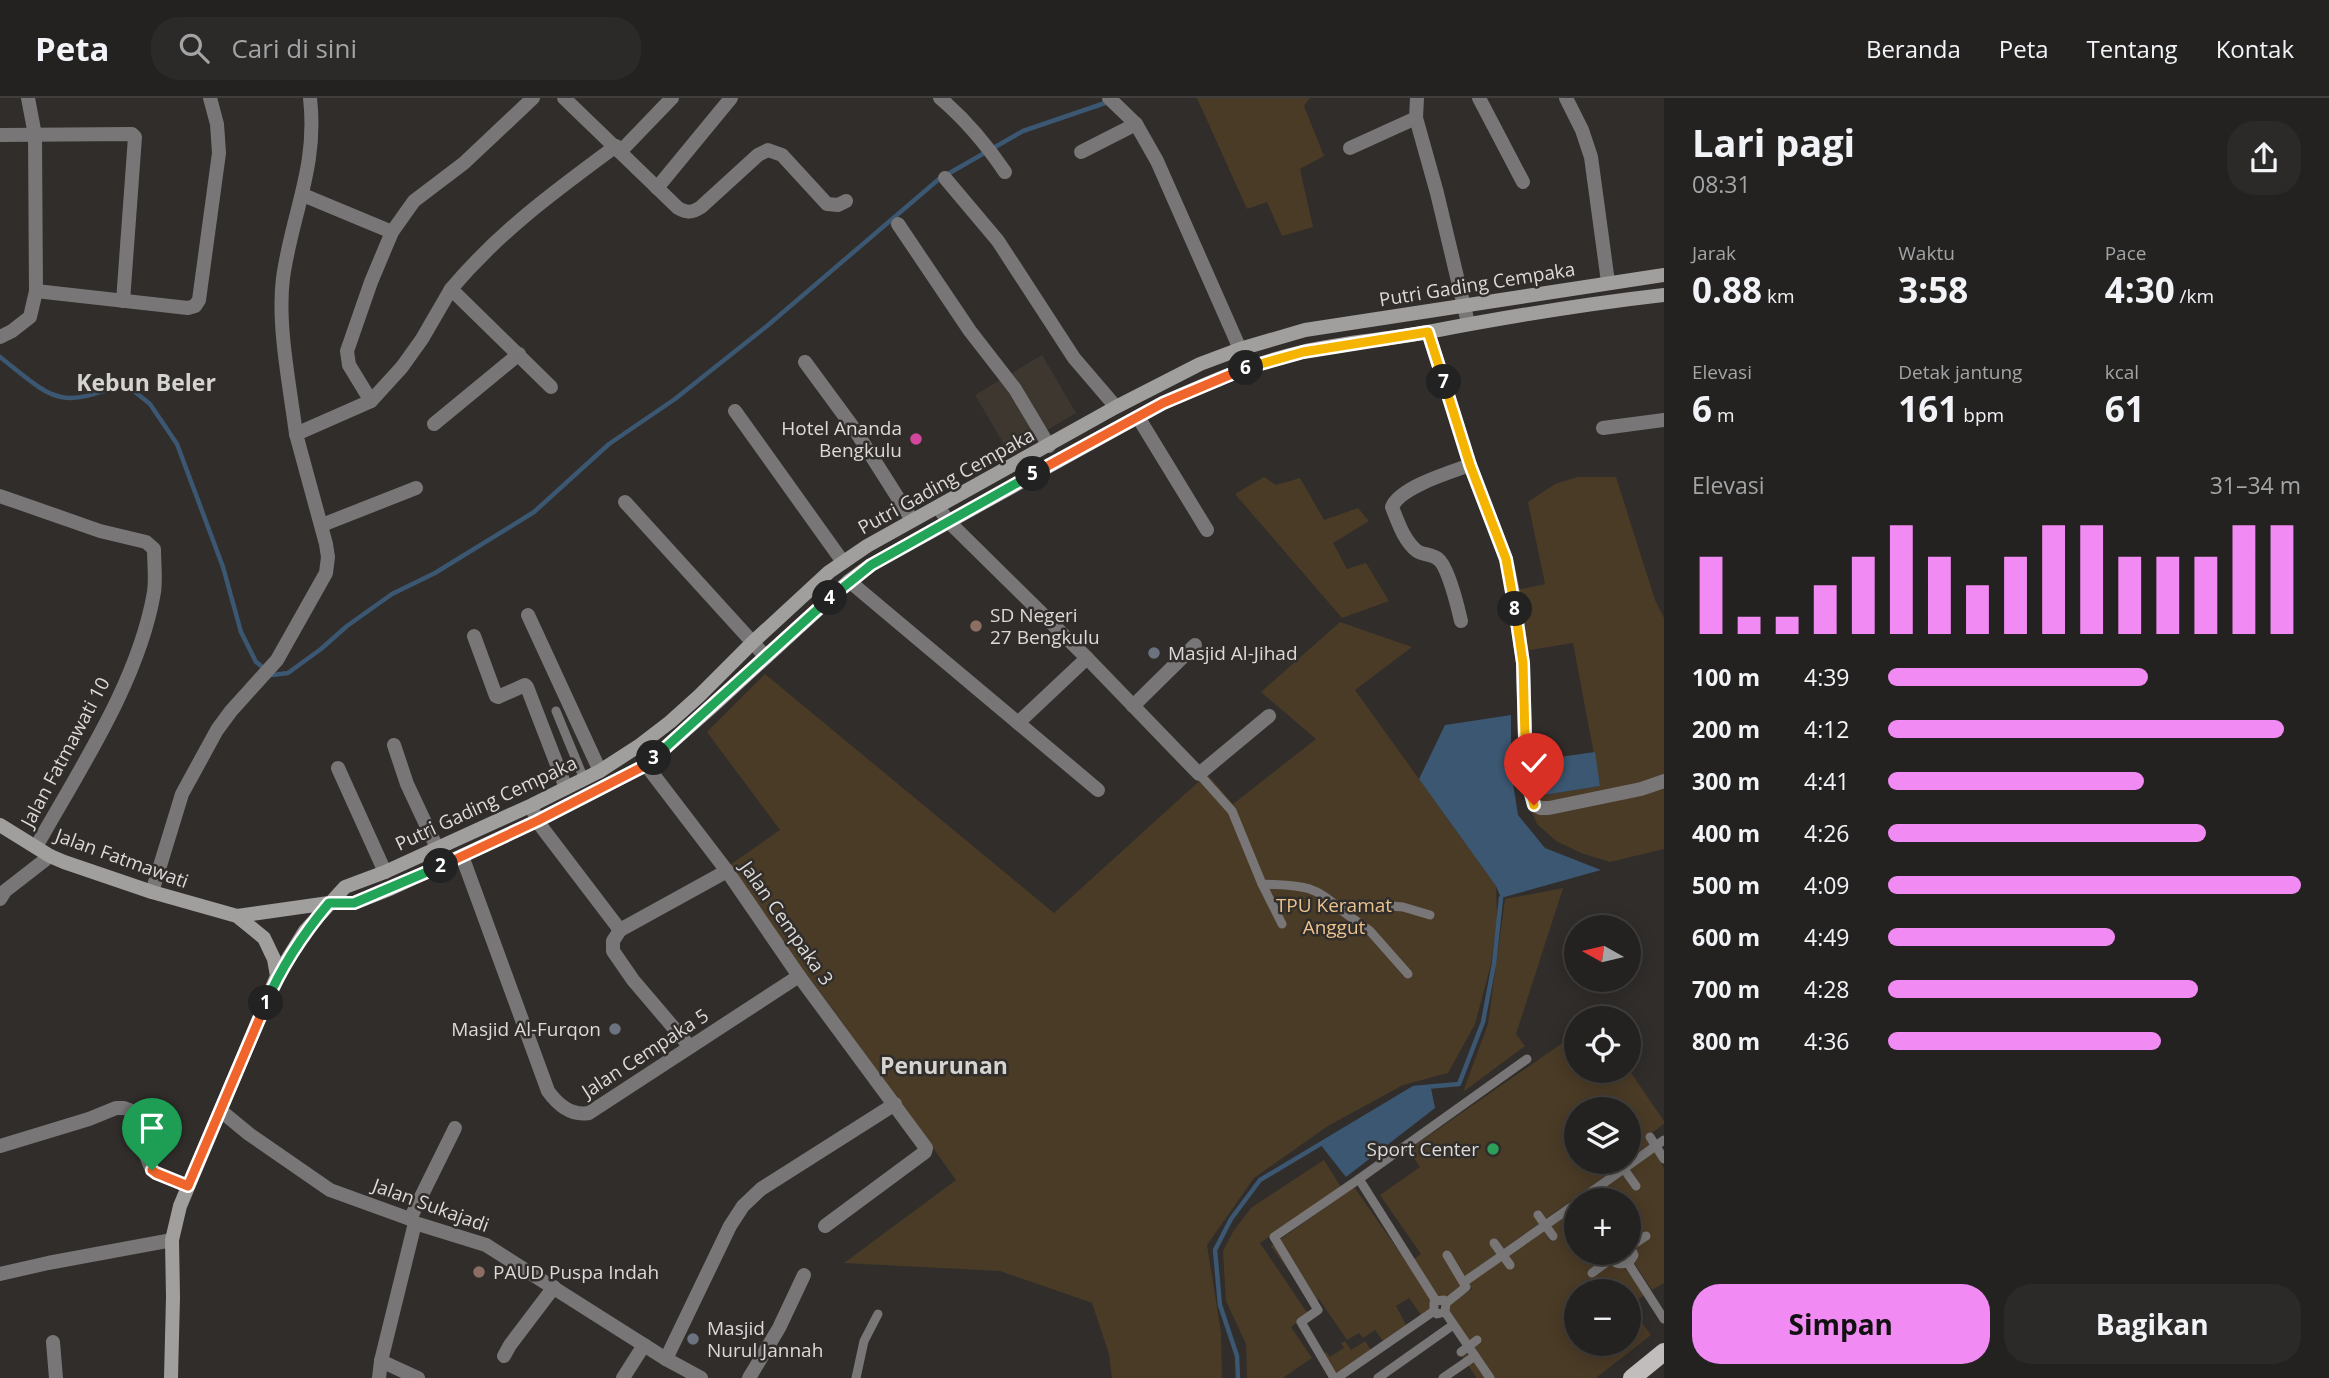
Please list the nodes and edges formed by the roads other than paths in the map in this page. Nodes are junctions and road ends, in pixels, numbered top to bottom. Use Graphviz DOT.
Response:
graph roads {
  1 [pos="28,98"];
  2 [pos="210,98"];
  3 [pos="310,98"];
  4 [pos="533,98"];
  5 [pos="564,98"];
  6 [pos="672,98"];
  7 [pos="731,98"];
  8 [pos="940,98"];
  9 [pos="1109,98"];
  10 [pos="1417,98"];
  11 [pos="1479,98"];
  12 [pos="1566,98"];
  13 [pos="1416,118"];
  14 [pos="1131,119"];
  15 [pos="0,135"];
  16 [pos="35,135"];
  17 [pos="1350,148"];
  18 [pos="618,149"];
  19 [pos="1081,152"];
  20 [pos="1005,172"];
  21 [pos="945,178"];
  22 [pos="1523,182"];
  23 [pos="657,188"];
  24 [pos="303,195"];
  25 [pos="846,201"];
  26 [pos="898,224"];
  27 [pos="392,232"];
  28 [pos="1664,275"];
  29 [pos="1608,282"];
  30 [pos="451,289"];
  31 [pos="36,291"];
  32 [pos="1664,295"];
  33 [pos="122,301"];
  34 [pos="1464,305"];
  35 [pos="1468,323"];
  36 [pos="1428,332"];
  37 [pos="6,334"];
  38 [pos="1240,349"];
  39 [pos="519,355"];
  40 [pos="805,362"];
  41 [pos="551,387"];
  42 [pos="371,401"];
  43 [pos="1115,407"];
  44 [pos="735,411"];
  45 [pos="1138,418"];
  46 [pos="1664,420"];
  47 [pos="434,424"];
  48 [pos="1603,428"];
  49 [pos="296,434"];
  50 [pos="1049,446"];
  51 [pos="1470,465"];
  52 [pos="416,488"];
  53 [pos="0,496"];
  54 [pos="625,502"];
  55 [pos="938,507"];
  56 [pos="912,520"];
  57 [pos="949,522"];
  58 [pos="322,525"];
  59 [pos="1207,530"];
  60 [pos="843,562"];
  61 [pos="849,581"];
  62 [pos="528,615"];
  63 [pos="1461,621"];
  64 [pos="474,636"];
  65 [pos="754,641"];
  66 [pos="1195,645"];
  67 [pos="766,657"];
  68 [pos="1087,658"];
  69 [pos="1133,706"];
  70 [pos="556,712"];
  71 [pos="1269,716"];
  72 [pos="1018,723"];
  73 [pos="394,745"];
  74 [pos="646,765"];
  75 [pos="338,768"];
  76 [pos="600,771"];
  77 [pos="1199,774"];
  78 [pos="584,779"];
  79 [pos="1664,781"];
  80 [pos="566,788"];
  81 [pos="1098,790"];
  82 [pos="532,805"];
  83 [pos="537,821"];
  84 [pos="0,825"];
  85 [pos="36,847"];
  86 [pos="437,848"];
  87 [pos="50,856"];
  88 [pos="462,856"];
  89 [pos="727,871"];
  90 [pos="385,872"];
  91 [pos="1262,884"];
  92 [pos="152,892"];
  93 [pos="0,899"];
  94 [pos="329,903"];
  95 [pos="1341,910"];
  96 [pos="1430,915"];
  97 [pos="237,916"];
  98 [pos="1282,924"];
  99 [pos="621,930"];
  100 [pos="1408,974"];
  101 [pos="277,976"];
  102 [pos="799,976"];
  103 [pos="690,1047"];
  104 [pos="1527,1059"];
  105 [pos="895,1104"];
  106 [pos="221,1111"];
  107 [pos="455,1128"];
  108 [pos="1664,1140"];
  109 [pos="1652,1142"];
  110 [pos="0,1146"];
  111 [pos="1641,1150"];
  112 [pos="1664,1159"];
  113 [pos="1611,1174"];
  114 [pos="1627,1174"];
  115 [pos="1359,1179"];
  116 [pos="188,1186"];
  117 [pos="1636,1186"];
  118 [pos="1595,1188"];
  119 [pos="1564,1212"];
  120 [pos="1538,1215"];
  121 [pos="412,1221"];
  122 [pos="1545,1225"];
  123 [pos="825,1226"];
  124 [pos="1553,1236"];
  125 [pos="1646,1236"];
  126 [pos="1641,1239"];
  127 [pos="172,1240"];
  128 [pos="1494,1243"];
  129 [pos="1502,1254"];
  130 [pos="1447,1255"];
  131 [pos="1510,1265"];
  132 [pos="1601,1265"];
  133 [pos="1629,1265"];
  134 [pos="1592,1273"];
  135 [pos="0,1274"];
  136 [pos="804,1275"];
  137 [pos="1464,1282"];
  138 [pos="554,1287"];
  139 [pos="1440,1307"];
  140 [pos="878,1314"];
  141 [pos="1664,1319"];
  142 [pos="1453,1325"];
  143 [pos="1477,1339"];
  144 [pos="53,1342"];
  145 [pos="644,1345"];
  146 [pos="1465,1349"];
  147 [pos="1664,1352"];
  148 [pos="504,1356"];
  149 [pos="1475,1356"];
  150 [pos="666,1359"];
  151 [pos="381,1361"];
  152 [pos="56,1378"];
  153 [pos="171,1378"];
  154 [pos="379,1378"];
  155 [pos="418,1378"];
  156 [pos="623,1378"];
  157 [pos="701,1378"];
  158 [pos="749,1378"];
  159 [pos="856,1378"];
  160 [pos="1335,1378"];
  161 [pos="1378,1378"];
  162 [pos="1443,1378"];
  163 [pos="1490,1378"];
  164 [pos="1632,1378"];
  1 -- 16 [label="street"];
  2 -- 33 [label="street"];
  3 -- 24 [label="street"];
  4 -- 27 [label="street"];
  5 -- 18 [label="street"];
  6 -- 18 [label="street"];
  7 -- 23 [label="street"];
  8 -- 20 [label="street"];
  9 -- 14 [label="street"];
  10 -- 13 [label="street"];
  11 -- 22 [label="street"];
  12 -- 29 [label="street"];
  13 -- 17 [label="street"];
  13 -- 34 [label="street"];
  14 -- 19 [label="street"];
  14 -- 38 [label="street"];
  15 -- 16 [label="street"];
  16 -- 31 [label="street"];
  16 -- 33 [label="street"];
  18 -- 23 [label="street"];
  18 -- 30 [label="street"];
  21 -- 43 [label="street"];
  23 -- 25 [label="street"];
  24 -- 27 [label="street"];
  24 -- 49 [label="street"];
  26 -- 50 [label="street"];
  27 -- 42 [label="street"];
  28 -- 29 [label="street, Putri Gading Cempaka"];
  29 -- 34 [label="street, Putri Gading Cempaka"];
  30 -- 39 [label="street"];
  30 -- 42 [label="street"];
  31 -- 33 [label="street"];
  31 -- 37 [label="street"];
  32 -- 35 [label="street, Putri Gading Cempaka"];
  34 -- 35 [label="street"];
  34 -- 38 [label="street, Putri Gading Cempaka"];
  35 -- 36 [label="street, Putri Gading Cempaka"];
  36 -- 45 [label="street, Putri Gading Cempaka"];
  36 -- 51 [label="street"];
  38 -- 43 [label="street, Putri Gading Cempaka"];
  39 -- 41 [label="street"];
  39 -- 47 [label="street"];
  40 -- 56 [label="street"];
  42 -- 49 [label="street"];
  43 -- 50 [label="street, Putri Gading Cempaka"];
  44 -- 60 [label="street"];
  45 -- 57 [label="street, Putri Gading Cempaka"];
  45 -- 59 [label="street"];
  46 -- 48 [label="street"];
  49 -- 58 [label="street"];
  50 -- 55 [label="street, Putri Gading Cempaka"];
  51 -- 63 [label="street"];
  51 -- 79 [label="street"];
  52 -- 58 [label="street"];
  53 -- 85 [label="street, Jalan Fatmawati 10"];
  54 -- 65 [label="street"];
  55 -- 56 [label="street, Putri Gading Cempaka"];
  55 -- 57 [label="street"];
  56 -- 60 [label="street, Putri Gading Cempaka"];
  57 -- 61 [label="street, Putri Gading Cempaka"];
  57 -- 68 [label="street"];
  58 -- 92 [label="street"];
  60 -- 65 [label="street, Putri Gading Cempaka"];
  61 -- 67 [label="street, Putri Gading Cempaka"];
  61 -- 72 [label="street"];
  62 -- 76 [label="street"];
  64 -- 80 [label="street"];
  65 -- 67 [label="street"];
  65 -- 76 [label="street, Putri Gading Cempaka"];
  66 -- 69 [label="street"];
  67 -- 74 [label="street, Putri Gading Cempaka"];
  68 -- 69 [label="street"];
  68 -- 72 [label="street"];
  69 -- 77 [label="street"];
  70 -- 78 [label="lane"];
  71 -- 77 [label="street"];
  72 -- 81 [label="street"];
  73 -- 86 [label="street"];
  74 -- 83 [label="street, Putri Gading Cempaka"];
  74 -- 89 [label="street, Jalan Cempaka 3"];
  75 -- 90 [label="street"];
  76 -- 78 [label="street, Putri Gading Cempaka"];
  77 -- 91 [label="lane"];
  78 -- 80 [label="street, Putri Gading Cempaka"];
  80 -- 82 [label="street, Putri Gading Cempaka"];
  82 -- 83 [label="street"];
  82 -- 86 [label="street, Putri Gading Cempaka"];
  83 -- 88 [label="street, Putri Gading Cempaka"];
  83 -- 99 [label="street"];
  84 -- 85 [label="street, Jalan Fatmawati"];
  85 -- 87 [label="street, Jalan Fatmawati"];
  86 -- 90 [label="street, Putri Gading Cempaka"];
  87 -- 92 [label="street, Jalan Fatmawati"];
  87 -- 93 [label="street"];
  88 -- 94 [label="street, Putri Gading Cempaka"];
  88 -- 103 [label="street, Jalan Cempaka 5"];
  89 -- 99 [label="street"];
  89 -- 102 [label="street, Jalan Cempaka 3"];
  90 -- 94 [label="street, Putri Gading Cempaka"];
  91 -- 95 [label="lane"];
  91 -- 98 [label="lane"];
  92 -- 97 [label="street, Jalan Fatmawati"];
  94 -- 97 [label="street, Putri Gading Cempaka"];
  94 -- 101 [label="street, Putri Gading Cempaka"];
  95 -- 96 [label="lane"];
  95 -- 100 [label="lane"];
  97 -- 101 [label="street"];
  99 -- 103 [label="street"];
  101 -- 106 [label="street, Putri Gading Cempaka"];
  102 -- 103 [label="street, Jalan Cempaka 5"];
  102 -- 105 [label="street, Jalan Cempaka 3"];
  104 -- 115 [label="lane"];
  105 -- 123 [label="street, Jalan Cempaka 3"];
  105 -- 150 [label="street"];
  106 -- 116 [label="street, Putri Gading Cempaka"];
  106 -- 121 [label="street, Jalan Sukajadi"];
  107 -- 121 [label="street"];
  108 -- 109 [label="lane"];
  109 -- 111 [label="lane"];
  109 -- 112 [label="lane"];
  110 -- 116 [label="street"];
  113 -- 118 [label="lane"];
  114 -- 117 [label="lane"];
  115 -- 139 [label="lane"];
  115 -- 160 [label="lane"];
  116 -- 127 [label="street, Putri Gading Cempaka"];
  119 -- 122 [label="lane"];
  120 -- 122 [label="lane"];
  121 -- 138 [label="street, Jalan Sukajadi"];
  121 -- 151 [label="street"];
  122 -- 124 [label="lane"];
  122 -- 129 [label="lane"];
  125 -- 126 [label="lane"];
  127 -- 135 [label="street"];
  127 -- 153 [label="street, Putri Gading Cempaka"];
  128 -- 129 [label="lane"];
  129 -- 131 [label="lane"];
  129 -- 137 [label="lane"];
  130 -- 137 [label="lane"];
  132 -- 134 [label="lane"];
  133 -- 141 [label="lane"];
  136 -- 158 [label="street"];
  137 -- 139 [label="lane"];
  138 -- 145 [label="street, Jalan Sukajadi"];
  138 -- 148 [label="street"];
  139 -- 142 [label="lane"];
  139 -- 160 [label="lane"];
  140 -- 159 [label="lane"];
  142 -- 146 [label="lane"];
  142 -- 161 [label="lane"];
  143 -- 146 [label="lane"];
  144 -- 152 [label="street"];
  145 -- 150 [label="street, Jalan Sukajadi"];
  145 -- 156 [label="street"];
  146 -- 149 [label="lane"];
  147 -- 164 [label="main road"];
  149 -- 162 [label="lane"];
  149 -- 163 [label="lane"];
  150 -- 157 [label="street, Jalan Sukajadi"];
  151 -- 154 [label="street"];
  151 -- 155 [label="street"];
}
